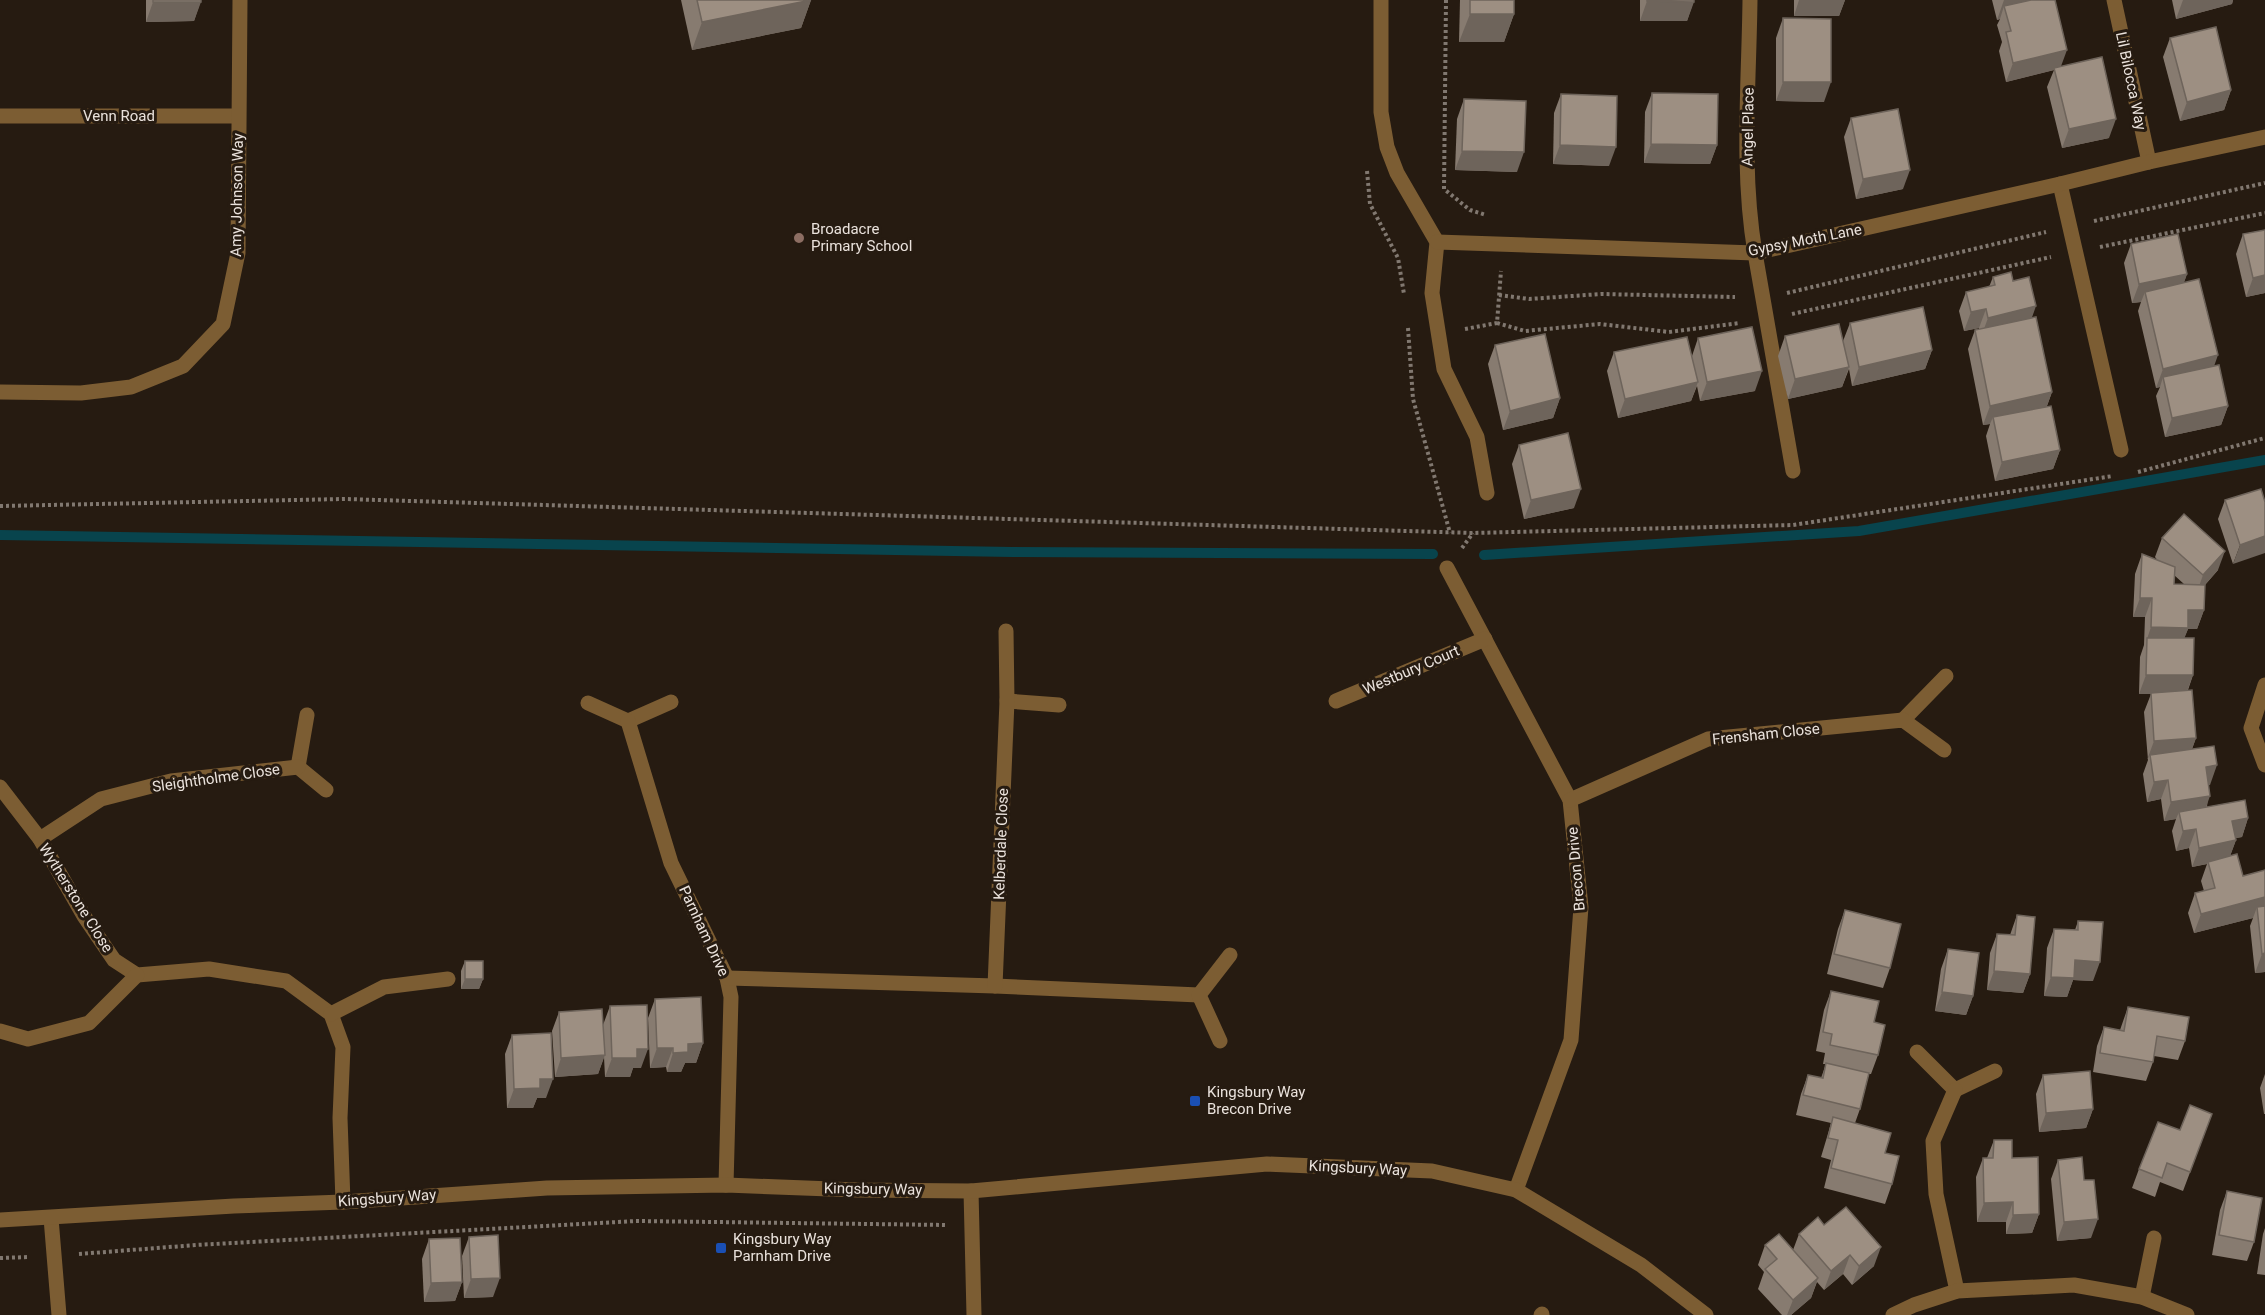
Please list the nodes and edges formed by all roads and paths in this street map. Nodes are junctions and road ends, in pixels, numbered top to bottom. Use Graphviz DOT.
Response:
graph roads {
  1 [pos="240,0"];
  2 [pos="1381,0"];
  3 [pos="1446,0"];
  4 [pos="1750,0"];
  5 [pos="2114,0"];
  6 [pos="0,116"];
  7 [pos="238,116"];
  8 [pos="2265,137"];
  9 [pos="1387,147"];
  10 [pos="2149,162"];
  11 [pos="2265,183"];
  12 [pos="2060,184"];
  13 [pos="2265,213"];
  14 [pos="2071,226"];
  15 [pos="1437,242"];
  16 [pos="1503,245"];
  17 [pos="2076,251"];
  18 [pos="1755,253"];
  19 [pos="1499,295"];
  20 [pos="1763,298"];
  21 [pos="1405,303"];
  22 [pos="1767,319"];
  23 [pos="1407,322"];
  24 [pos="1497,323"];
  25 [pos="1438,333"];
  26 [pos="1409,338"];
  27 [pos="0,392"];
  28 [pos="2265,438"];
  29 [pos="2121,450"];
  30 [pos="1793,471"];
  31 [pos="2135,473"];
  32 [pos="2123,474"];
  33 [pos="1487,494"];
  34 [pos="0,506"];
  35 [pos="1450,533"];
  36 [pos="1447,568"];
  37 [pos="1006,631"];
  38 [pos="1485,639"];
  39 [pos="1946,676"];
  40 [pos="2265,685"];
  41 [pos="1007,701"];
  42 [pos="1336,701"];
  43 [pos="671,702"];
  44 [pos="588,703"];
  45 [pos="1059,705"];
  46 [pos="307,715"];
  47 [pos="1903,720"];
  48 [pos="628,721"];
  49 [pos="1944,750"];
  50 [pos="2265,765"];
  51 [pos="298,767"];
  52 [pos="0,787"];
  53 [pos="326,790"];
  54 [pos="1570,800"];
  55 [pos="40,839"];
  56 [pos="1230,955"];
  57 [pos="137,975"];
  58 [pos="727,978"];
  59 [pos="448,979"];
  60 [pos="995,986"];
  61 [pos="1199,996"];
  62 [pos="331,1014"];
  63 [pos="0,1031"];
  64 [pos="1220,1041"];
  65 [pos="1917,1052"];
  66 [pos="1995,1071"];
  67 [pos="1954,1090"];
  68 [pos="726,1185"];
  69 [pos="1516,1190"];
  70 [pos="971,1191"];
  71 [pos="343,1202"];
  72 [pos="51,1218"];
  73 [pos="0,1220"];
  74 [pos="972,1225"];
  75 [pos="2154,1238"];
  76 [pos="54,1257"];
  77 [pos="0,1258"];
  78 [pos="1958,1291"];
  79 [pos="2142,1297"];
  80 [pos="59,1315"];
  81 [pos="974,1315"];
  82 [pos="1706,1315"];
  83 [pos="1893,1315"];
  84 [pos="2187,1315"];
  1 -- 7 [label="street, Amy Johnson Way"];
  2 -- 9 [label="street"];
  3 -- 16 [label="path"];
  4 -- 18 [label="street, Angel Place"];
  5 -- 10 [label="street, Lil Bilocca Way"];
  6 -- 7 [label="street, Venn Road"];
  7 -- 27 [label="street, Amy Johnson Way"];
  8 -- 10 [label="street, Gypsy Moth Lane"];
  9 -- 15 [label="street"];
  9 -- 21 [label="path"];
  10 -- 12 [label="street, Gypsy Moth Lane"];
  11 -- 14 [label="path"];
  12 -- 14 [label="street"];
  12 -- 18 [label="street, Gypsy Moth Lane"];
  13 -- 17 [label="path"];
  14 -- 17 [label="street"];
  14 -- 20 [label="path"];
  15 -- 16 [label="street, Gypsy Moth Lane"];
  15 -- 25 [label="street"];
  16 -- 18 [label="street, Gypsy Moth Lane"];
  16 -- 19 [label="path"];
  17 -- 22 [label="path"];
  17 -- 29 [label="street"];
  18 -- 20 [label="street, Angel Place"];
  19 -- 20 [label="path"];
  19 -- 24 [label="path"];
  20 -- 22 [label="street, Angel Place"];
  22 -- 24 [label="path"];
  22 -- 30 [label="street, Angel Place"];
  23 -- 26 [label="path"];
  24 -- 25 [label="path"];
  25 -- 26 [label="path"];
  25 -- 33 [label="street"];
  26 -- 35 [label="path"];
  28 -- 31 [label="path"];
  32 -- 35 [label="path"];
  34 -- 35 [label="path"];
  36 -- 38 [label="street, Brecon Drive"];
  37 -- 41 [label="street, Kelberdale Close"];
  38 -- 42 [label="street, Westbury Court"];
  38 -- 54 [label="street, Brecon Drive"];
  39 -- 47 [label="street"];
  40 -- 50 [label="street"];
  41 -- 45 [label="street"];
  41 -- 60 [label="street, Kelberdale Close"];
  43 -- 48 [label="street"];
  44 -- 48 [label="street"];
  46 -- 51 [label="street, Sleightholme Close"];
  47 -- 49 [label="street"];
  47 -- 54 [label="street, Frensham Close"];
  48 -- 58 [label="street, Parnham Drive"];
  51 -- 53 [label="street, Sleightholme Close"];
  51 -- 55 [label="street, Sleightholme Close"];
  52 -- 55 [label="street, Wytherstone Close"];
  54 -- 69 [label="street, Brecon Drive"];
  55 -- 57 [label="street, Wytherstone Close"];
  56 -- 61 [label="street"];
  57 -- 62 [label="street"];
  57 -- 63 [label="street"];
  58 -- 60 [label="street"];
  58 -- 68 [label="street, Parnham Drive"];
  59 -- 62 [label="street"];
  60 -- 61 [label="street"];
  61 -- 64 [label="street"];
  62 -- 71 [label="street"];
  65 -- 67 [label="street"];
  66 -- 67 [label="street"];
  67 -- 78 [label="street"];
  68 -- 70 [label="street, Kingsbury Way"];
  68 -- 71 [label="street, Kingsbury Way"];
  69 -- 70 [label="street, Kingsbury Way"];
  69 -- 82 [label="street, Kingsbury Way"];
  70 -- 74 [label="street"];
  71 -- 72 [label="street, Kingsbury Way"];
  72 -- 73 [label="street, Kingsbury Way"];
  72 -- 76 [label="street"];
  74 -- 76 [label="path"];
  74 -- 81 [label="street"];
  75 -- 79 [label="street"];
  76 -- 77 [label="path"];
  76 -- 80 [label="street"];
  78 -- 79 [label="street"];
  78 -- 83 [label="street"];
  79 -- 84 [label="street"];
}
